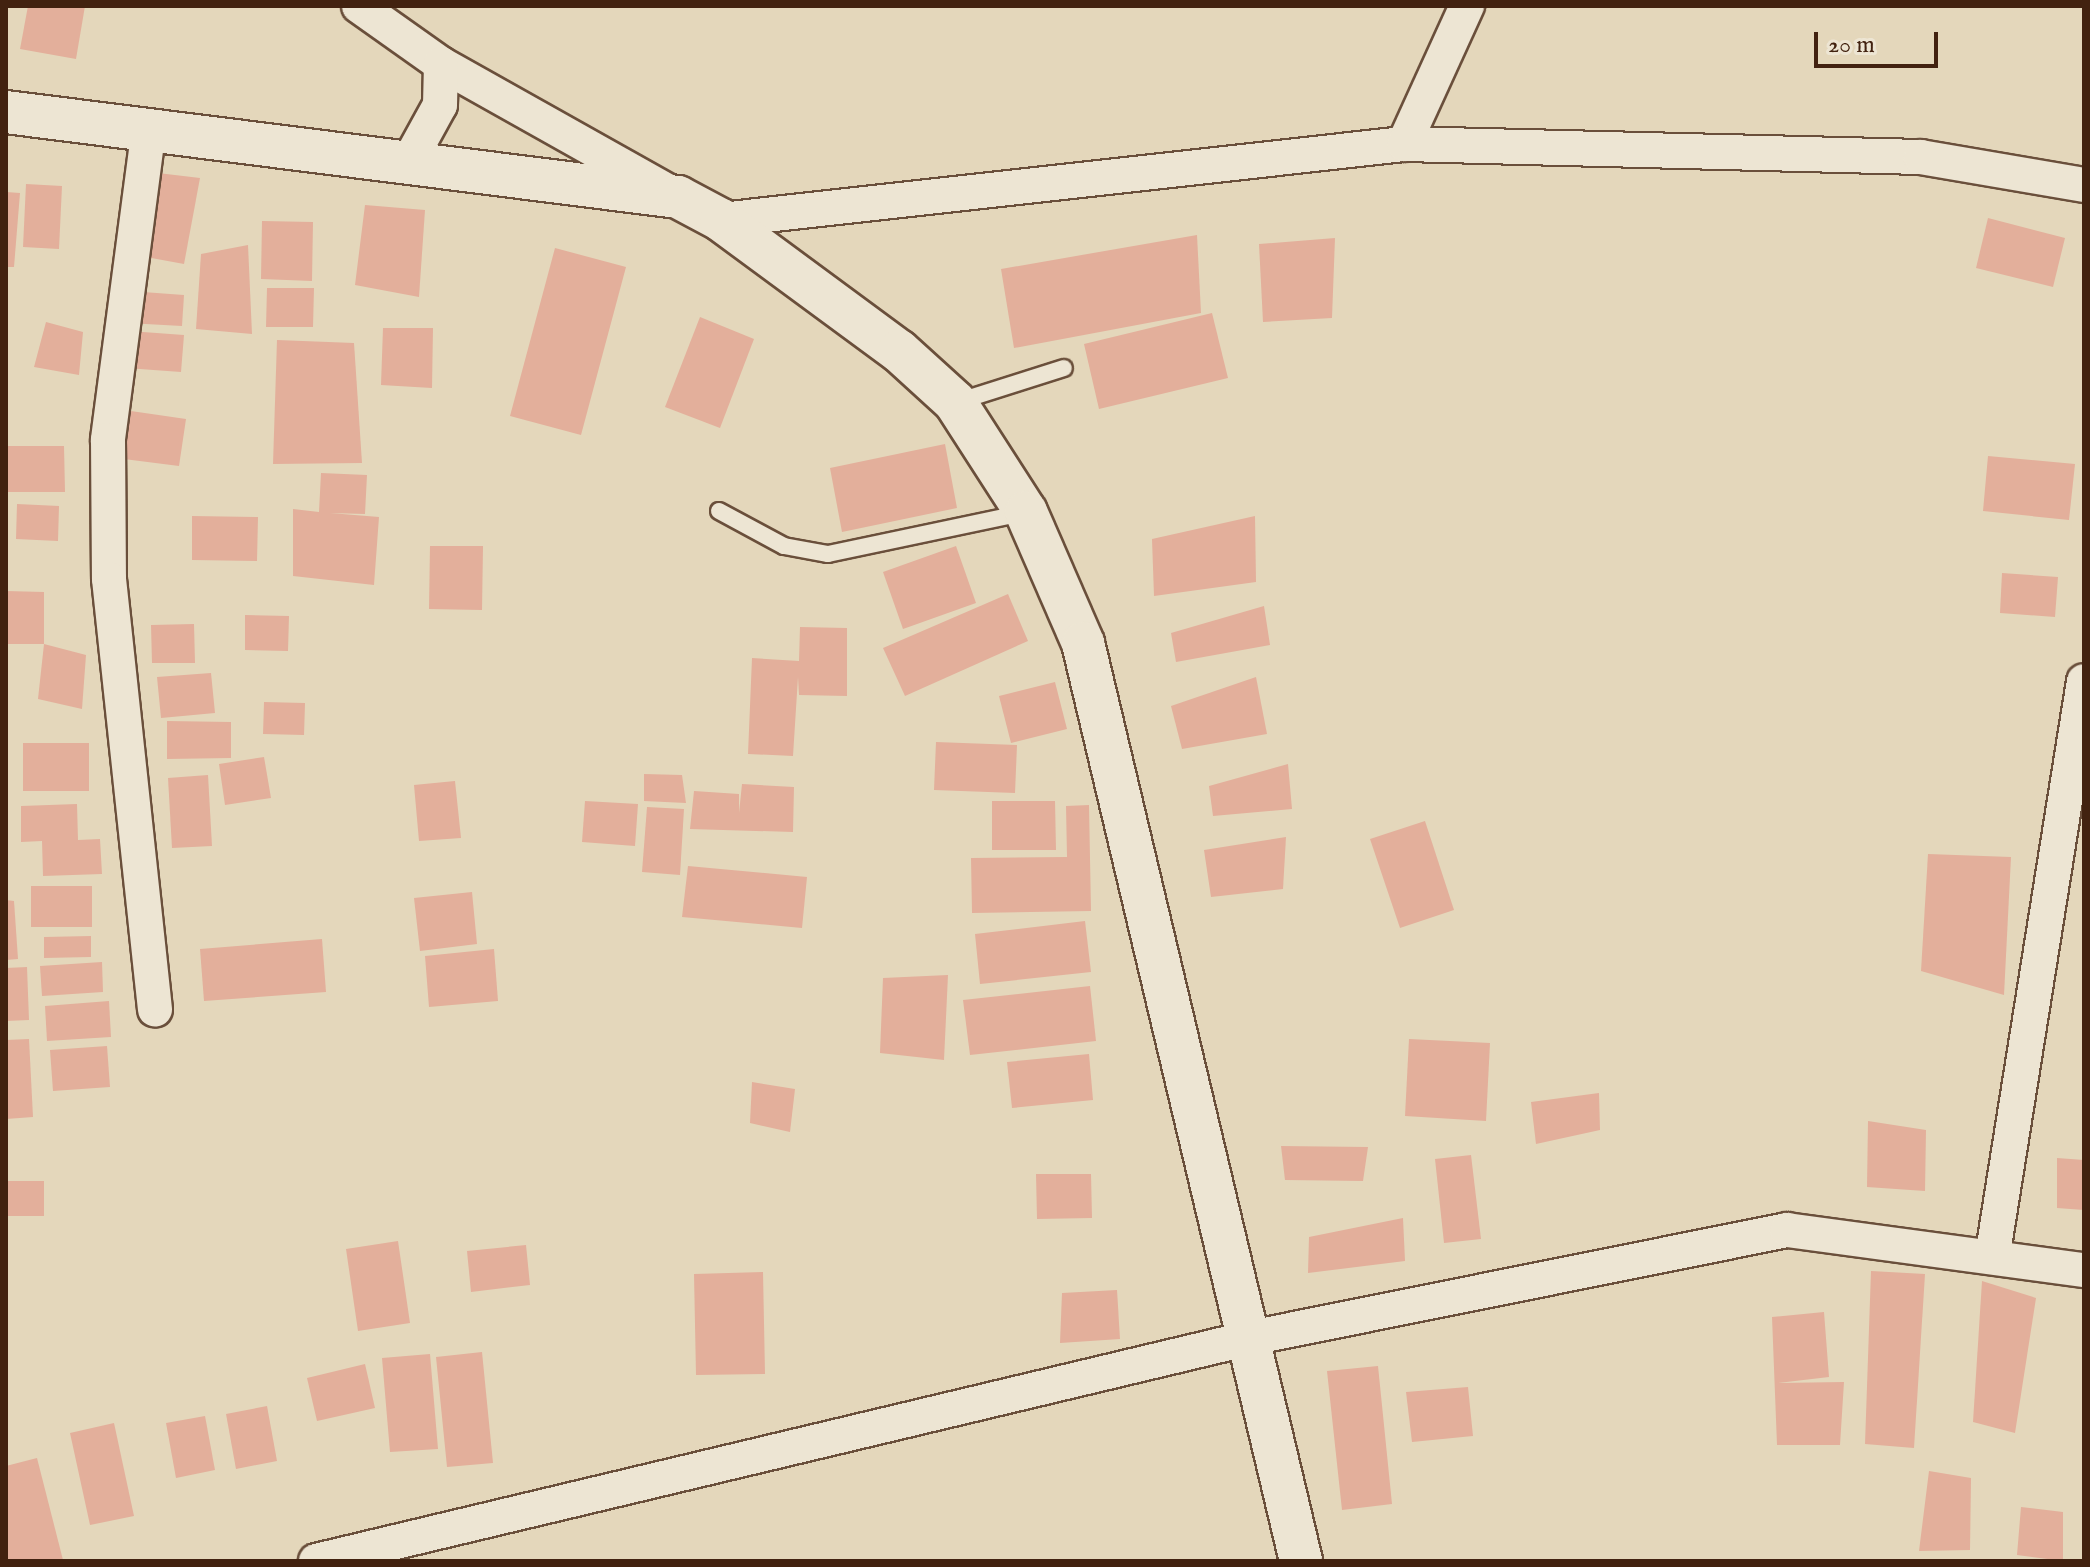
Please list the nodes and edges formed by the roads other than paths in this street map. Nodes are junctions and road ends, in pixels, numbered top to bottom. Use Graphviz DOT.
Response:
graph roads {
  1 [pos="359,6"];
  2 [pos="1467,6"];
  3 [pos="441,64"];
  4 [pos="6,112"];
  5 [pos="148,135"];
  6 [pos="1404,144"];
  7 [pos="407,165"];
  8 [pos="2084,185"];
  9 [pos="678,197"];
  10 [pos="721,220"];
  11 [pos="1064,368"];
  12 [pos="955,402"];
  13 [pos="719,511"];
  14 [pos="1026,512"];
  15 [pos="2084,681"];
  16 [pos="155,1010"];
  17 [pos="1993,1252"];
  18 [pos="2084,1270"];
  19 [pos="1250,1338"];
  20 [pos="316,1561"];
  21 [pos="1301,1561"];
  1 -- 3 [label="street"];
  2 -- 6 [label="street"];
  3 -- 7 [label="street"];
  3 -- 9 [label="street"];
  4 -- 5 [label="street"];
  5 -- 7 [label="street"];
  5 -- 16 [label="street"];
  6 -- 8 [label="street"];
  6 -- 10 [label="street"];
  7 -- 9 [label="street"];
  9 -- 10 [label="street"];
  10 -- 12 [label="street"];
  11 -- 12 [label="lane"];
  12 -- 14 [label="street"];
  13 -- 14 [label="lane"];
  14 -- 19 [label="street"];
  15 -- 17 [label="street"];
  17 -- 18 [label="street"];
  17 -- 19 [label="street"];
  19 -- 20 [label="street"];
  19 -- 21 [label="street"];
}
